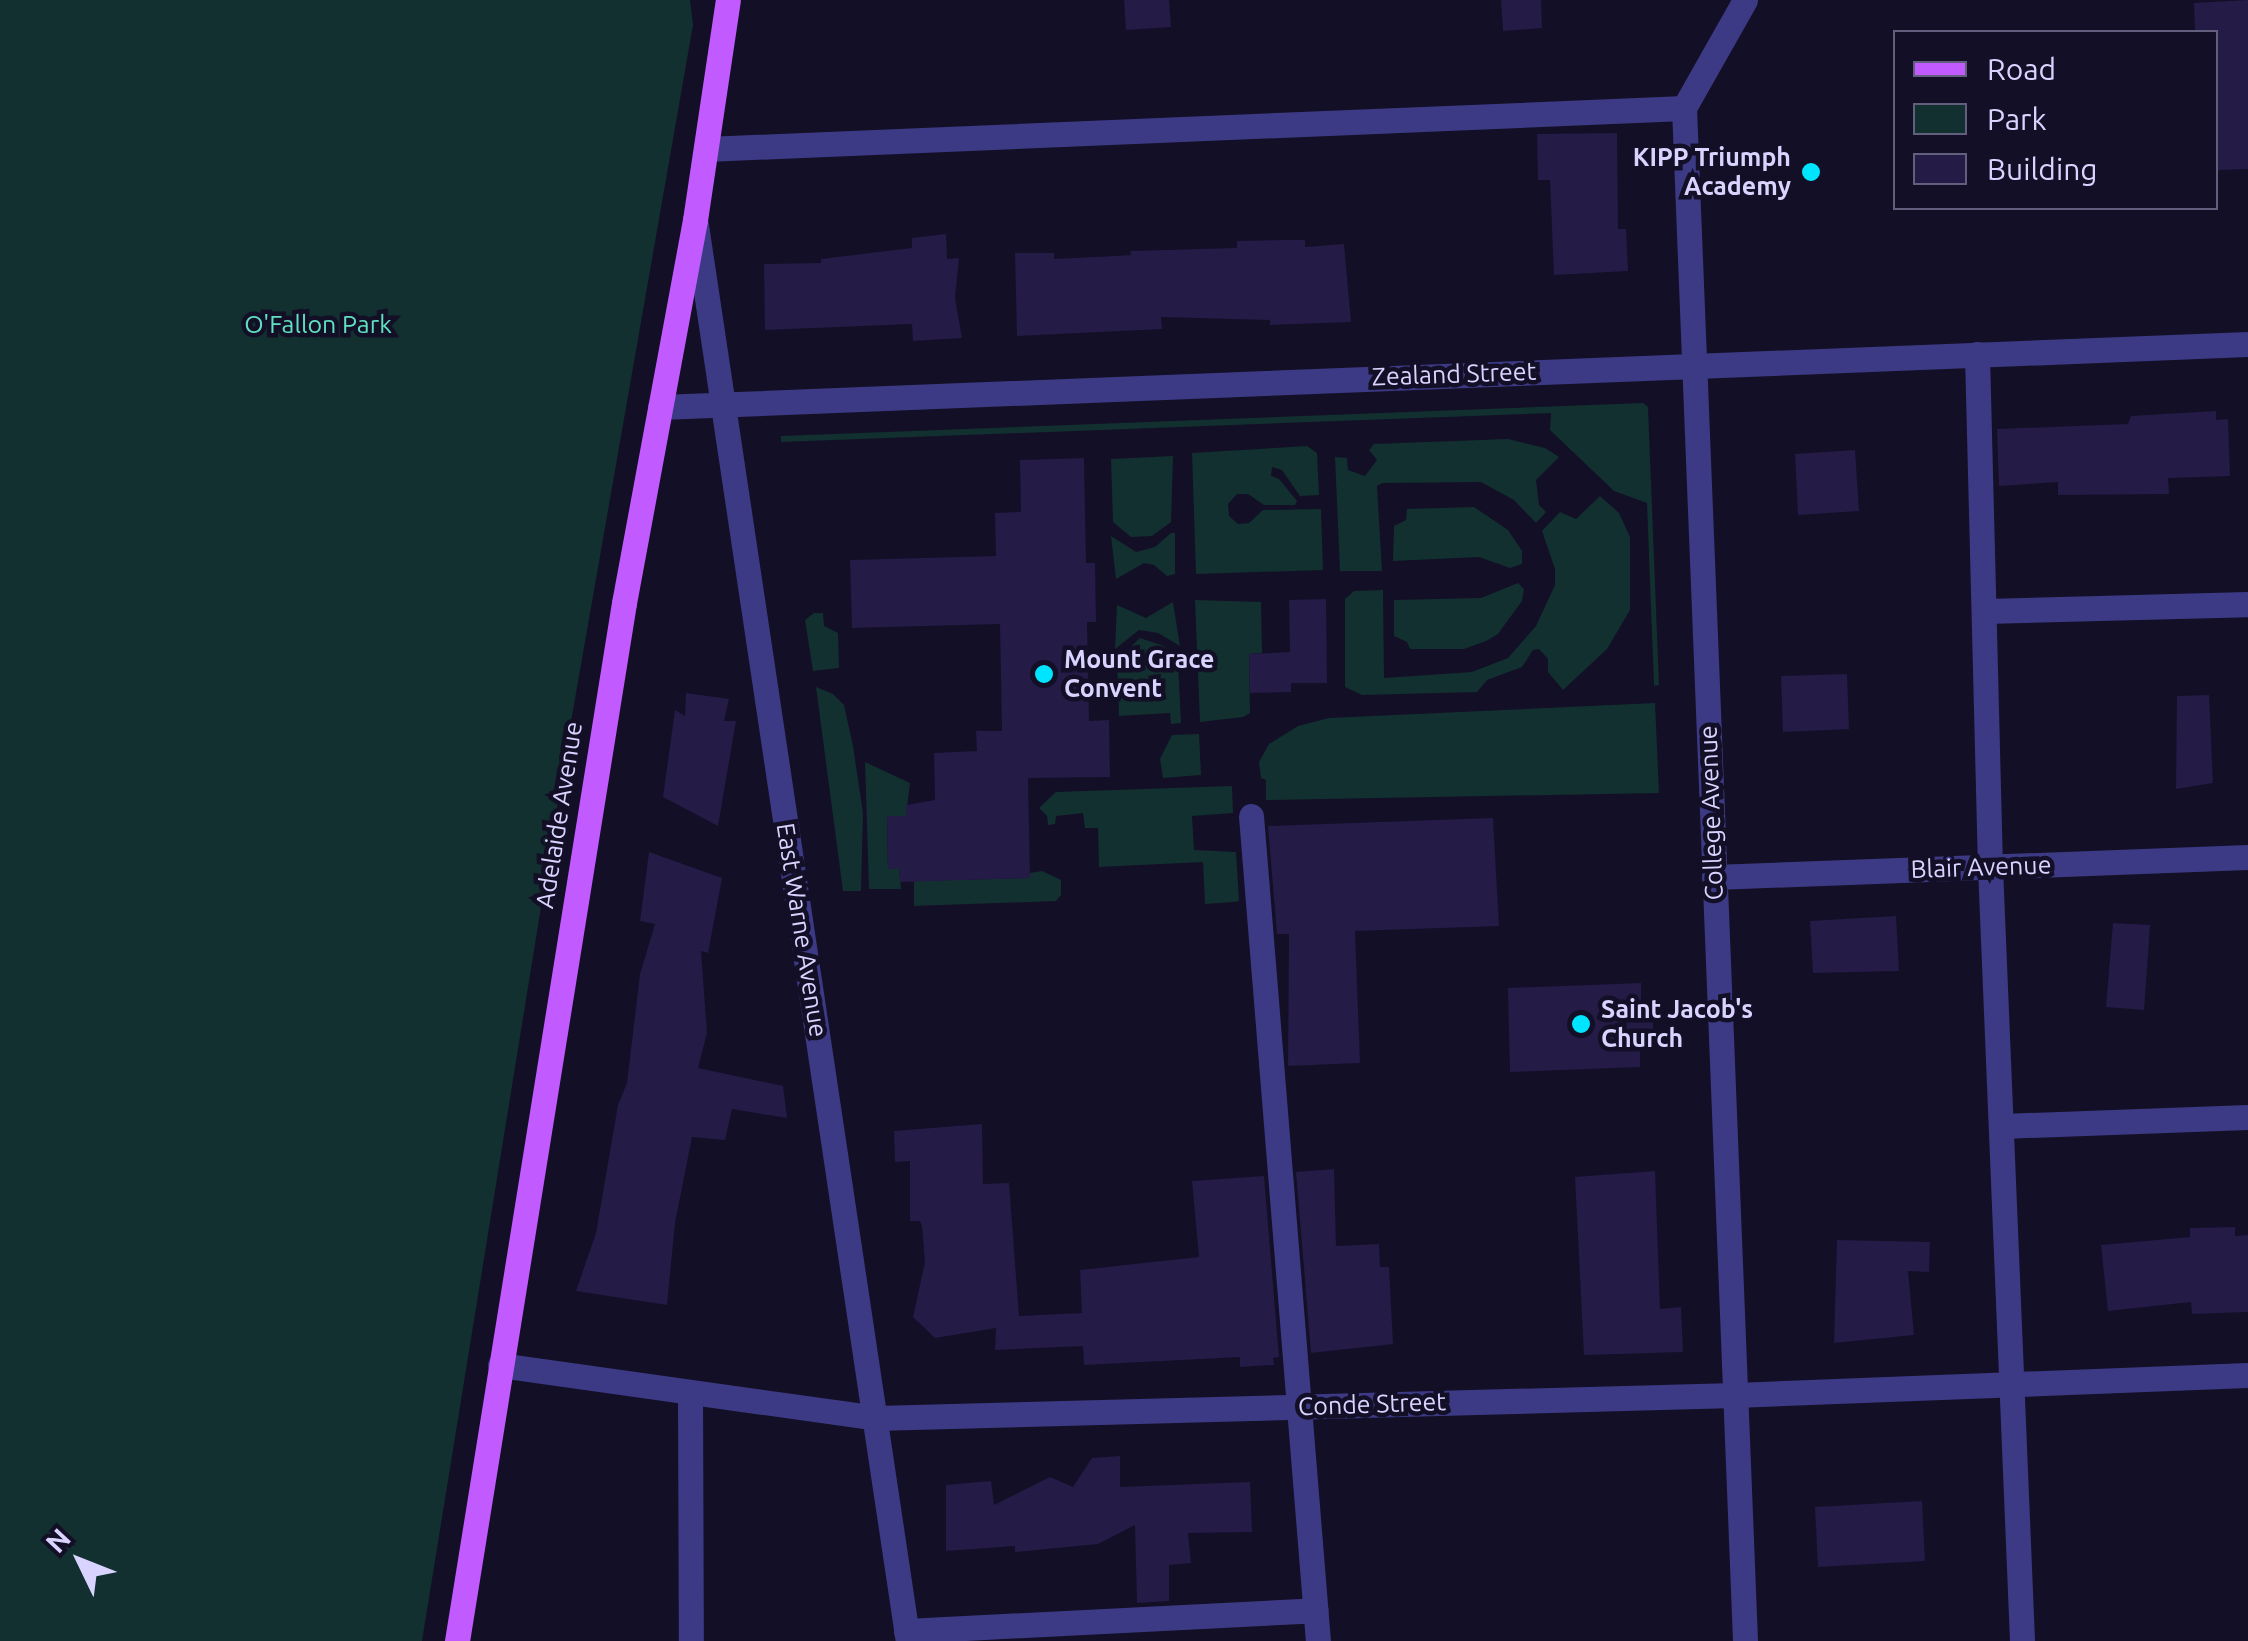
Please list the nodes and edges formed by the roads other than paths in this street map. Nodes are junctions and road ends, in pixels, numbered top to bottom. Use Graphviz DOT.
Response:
graph roads {
  1 [pos="728,0"];
  2 [pos="1744,0"];
  3 [pos="1684,108"];
  4 [pos="706,149"];
  5 [pos="695,220"];
  6 [pos="2248,344"];
  7 [pos="1977,354"];
  8 [pos="1694,364"];
  9 [pos="723,406"];
  10 [pos="660,407"];
  11 [pos="2248,604"];
  12 [pos="1986,611"];
  13 [pos="1252,816"];
  14 [pos="2248,857"];
  15 [pos="1990,867"];
  16 [pos="1714,877"];
  17 [pos="2248,1117"];
  18 [pos="2002,1126"];
  19 [pos="500,1365"];
  20 [pos="2248,1375"];
  21 [pos="2013,1384"];
  22 [pos="690,1392"];
  23 [pos="1735,1394"];
  24 [pos="1296,1406"];
  25 [pos="875,1418"];
  26 [pos="1315,1610"];
  27 [pos="907,1636"];
  28 [pos="457,1641"];
  29 [pos="691,1641"];
  30 [pos="1318,1641"];
  31 [pos="1746,1641"];
  32 [pos="2022,1641"];
  1 -- 4 [label="main road, Adelaide Avenue"];
  2 -- 3 [label="street"];
  3 -- 4 [label="street"];
  3 -- 8 [label="street, College Avenue"];
  4 -- 5 [label="main road, Adelaide Avenue"];
  5 -- 9 [label="street, East Warne Avenue"];
  5 -- 10 [label="main road, Adelaide Avenue"];
  6 -- 7 [label="street, Zealand Street"];
  7 -- 8 [label="street, Zealand Street"];
  7 -- 12 [label="street"];
  8 -- 9 [label="street, Zealand Street"];
  8 -- 16 [label="street, College Avenue"];
  9 -- 10 [label="street, Zealand Street"];
  9 -- 25 [label="street, East Warne Avenue"];
  10 -- 19 [label="main road, Adelaide Avenue"];
  11 -- 12 [label="street"];
  12 -- 15 [label="street"];
  13 -- 24 [label="street"];
  14 -- 15 [label="street, Blair Avenue"];
  15 -- 16 [label="street, Blair Avenue"];
  15 -- 18 [label="street"];
  16 -- 23 [label="street, College Avenue"];
  17 -- 18 [label="street"];
  18 -- 21 [label="street"];
  19 -- 22 [label="street, Conde Street"];
  19 -- 28 [label="main road, Adelaide Avenue"];
  20 -- 21 [label="street, Conde Street"];
  21 -- 23 [label="street, Conde Street"];
  21 -- 32 [label="street"];
  22 -- 25 [label="street, Conde Street"];
  22 -- 29 [label="street"];
  23 -- 24 [label="street, Conde Street"];
  23 -- 31 [label="street, College Avenue"];
  24 -- 25 [label="street, Conde Street"];
  24 -- 26 [label="street"];
  25 -- 27 [label="street, East Warne Avenue"];
  26 -- 27 [label="street"];
  26 -- 30 [label="street"];
}
